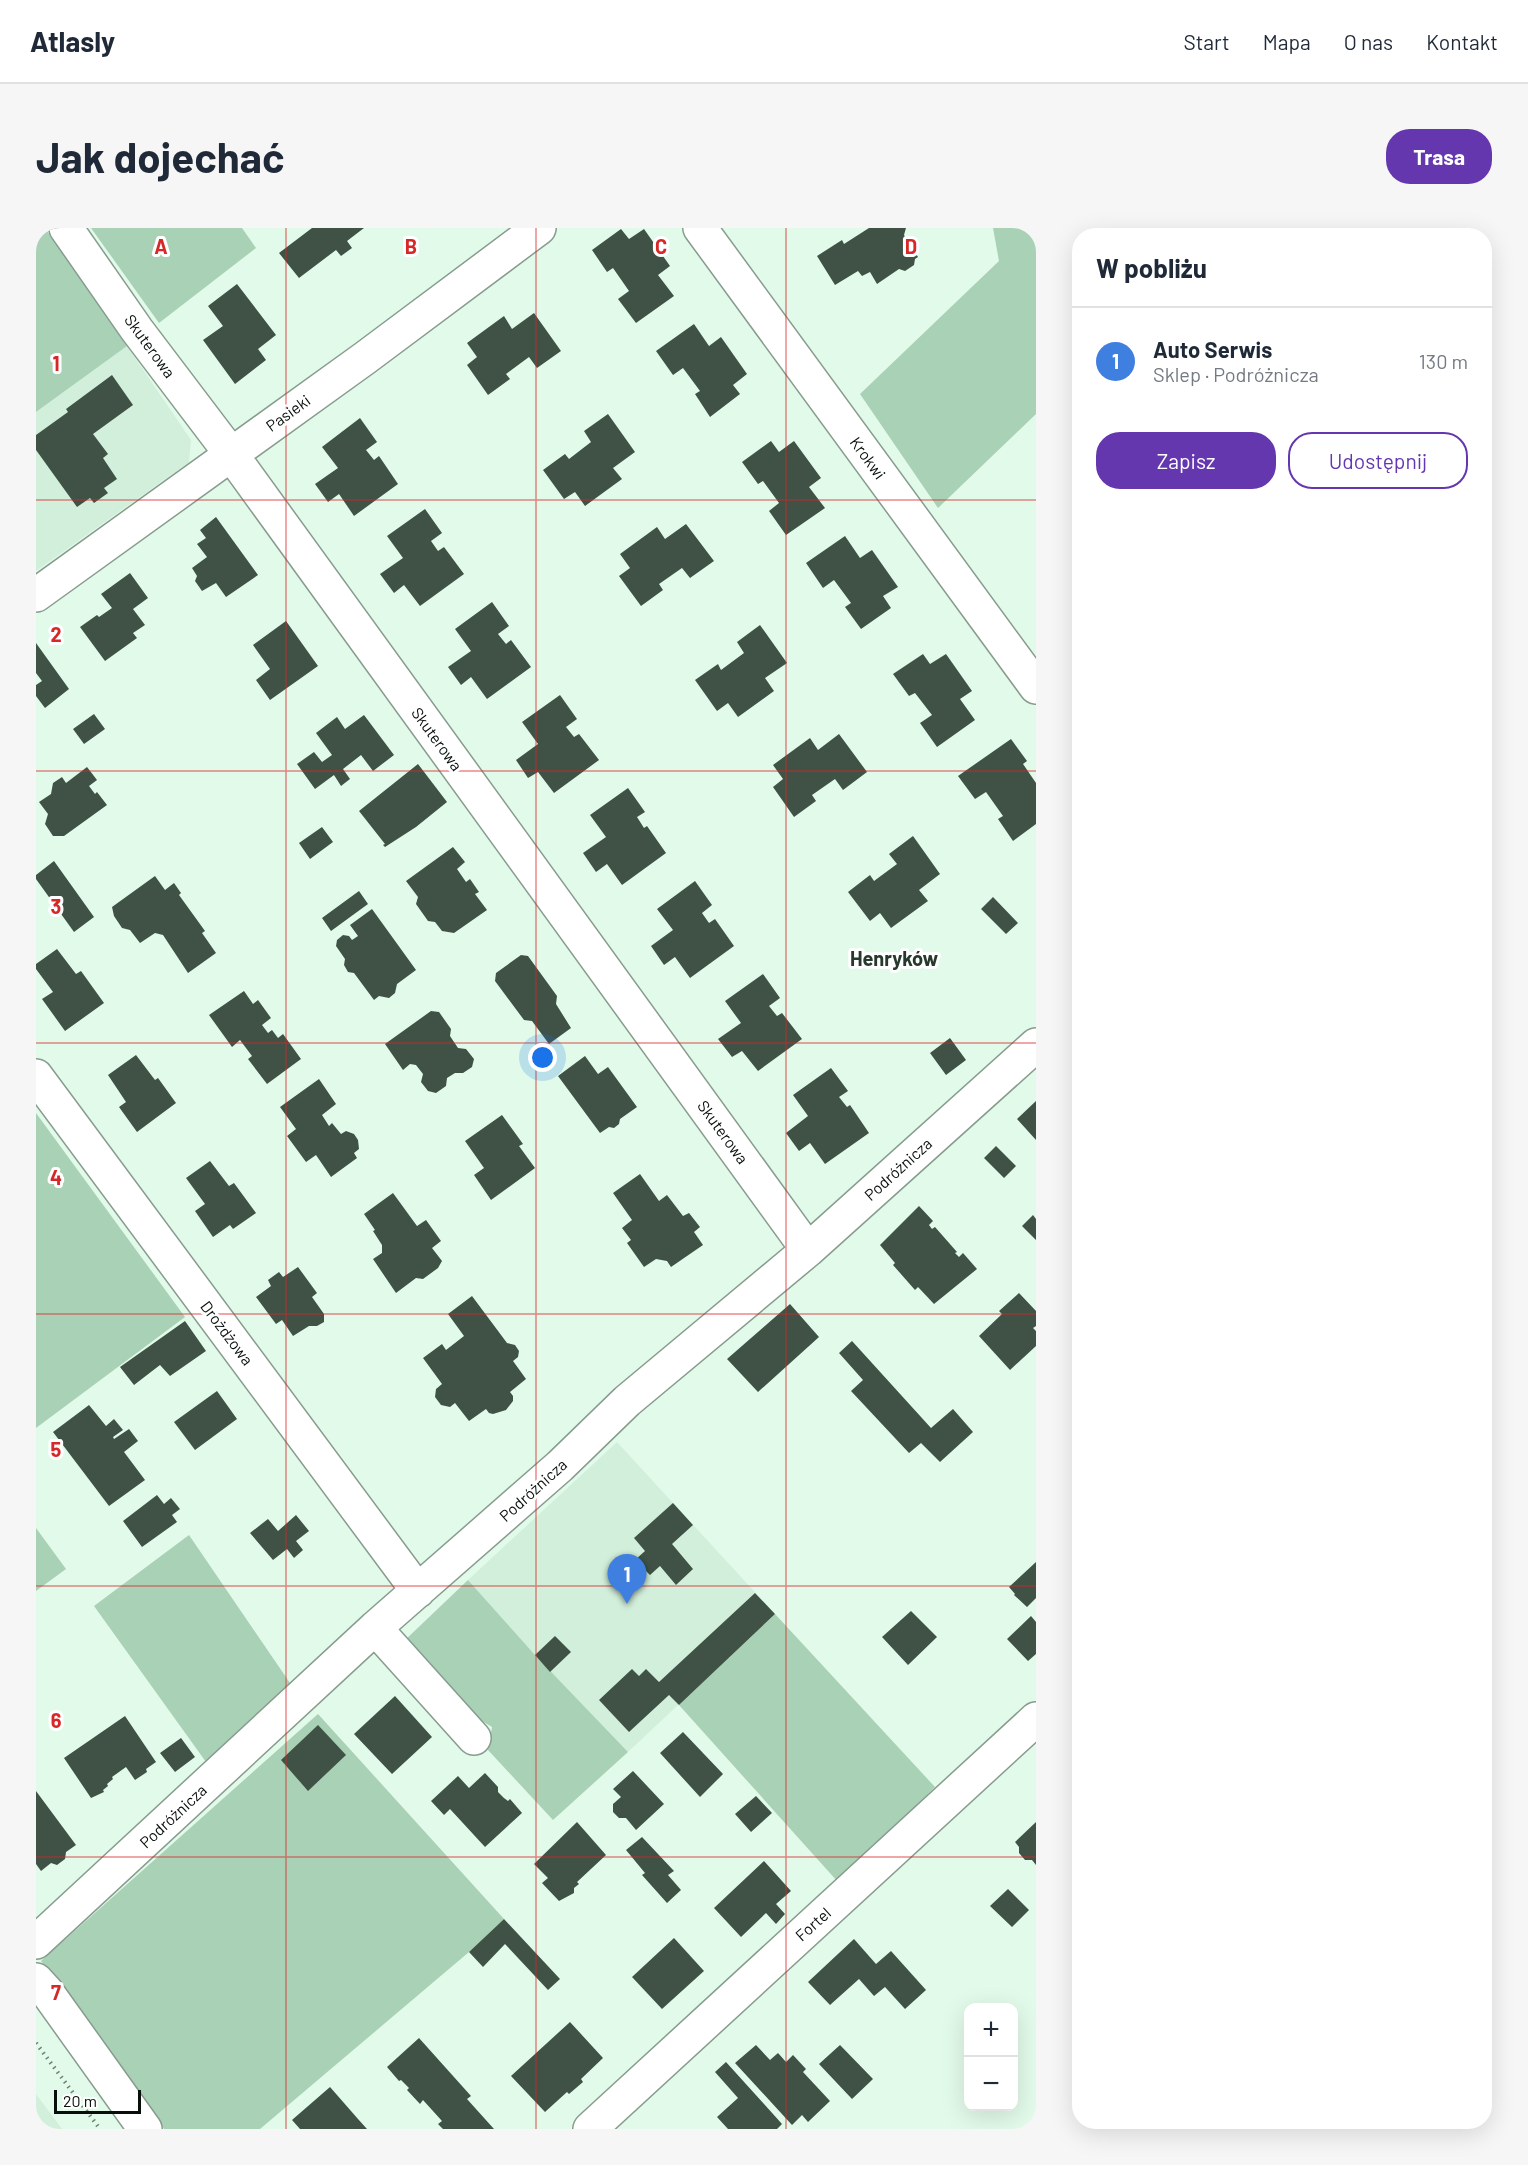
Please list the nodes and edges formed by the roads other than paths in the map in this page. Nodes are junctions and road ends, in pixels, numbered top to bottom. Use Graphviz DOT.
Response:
graph roads {
  1 [pos="66,228"];
  2 [pos="539,228"];
  3 [pos="700,228"];
  4 [pos="231,454"];
  5 [pos="36,595"];
  6 [pos="1036,687"];
  7 [pos="1036,1045"];
  8 [pos="36,1076"];
  9 [pos="808,1250"];
  10 [pos="418,1591"];
  11 [pos="375,1628"];
  12 [pos="1036,1719"];
  13 [pos="474,1738"];
  14 [pos="36,1942"];
  15 [pos="36,1980"];
  16 [pos="145,2129"];
  17 [pos="590,2129"];
  1 -- 4 [label="street, Skuterowa"];
  2 -- 4 [label="street, Pasieki"];
  3 -- 6 [label="street, Krokwi"];
  4 -- 5 [label="street, Pasieki"];
  4 -- 9 [label="street, Skuterowa"];
  7 -- 9 [label="street, Podróżnicza"];
  8 -- 10 [label="street, Drożdżowa"];
  9 -- 10 [label="street, Podróżnicza"];
  10 -- 11 [label="street, Podróżnicza"];
  11 -- 13 [label="street"];
  11 -- 14 [label="street, Podróżnicza"];
  12 -- 17 [label="street, Fortel"];
  15 -- 16 [label="street"];
}
